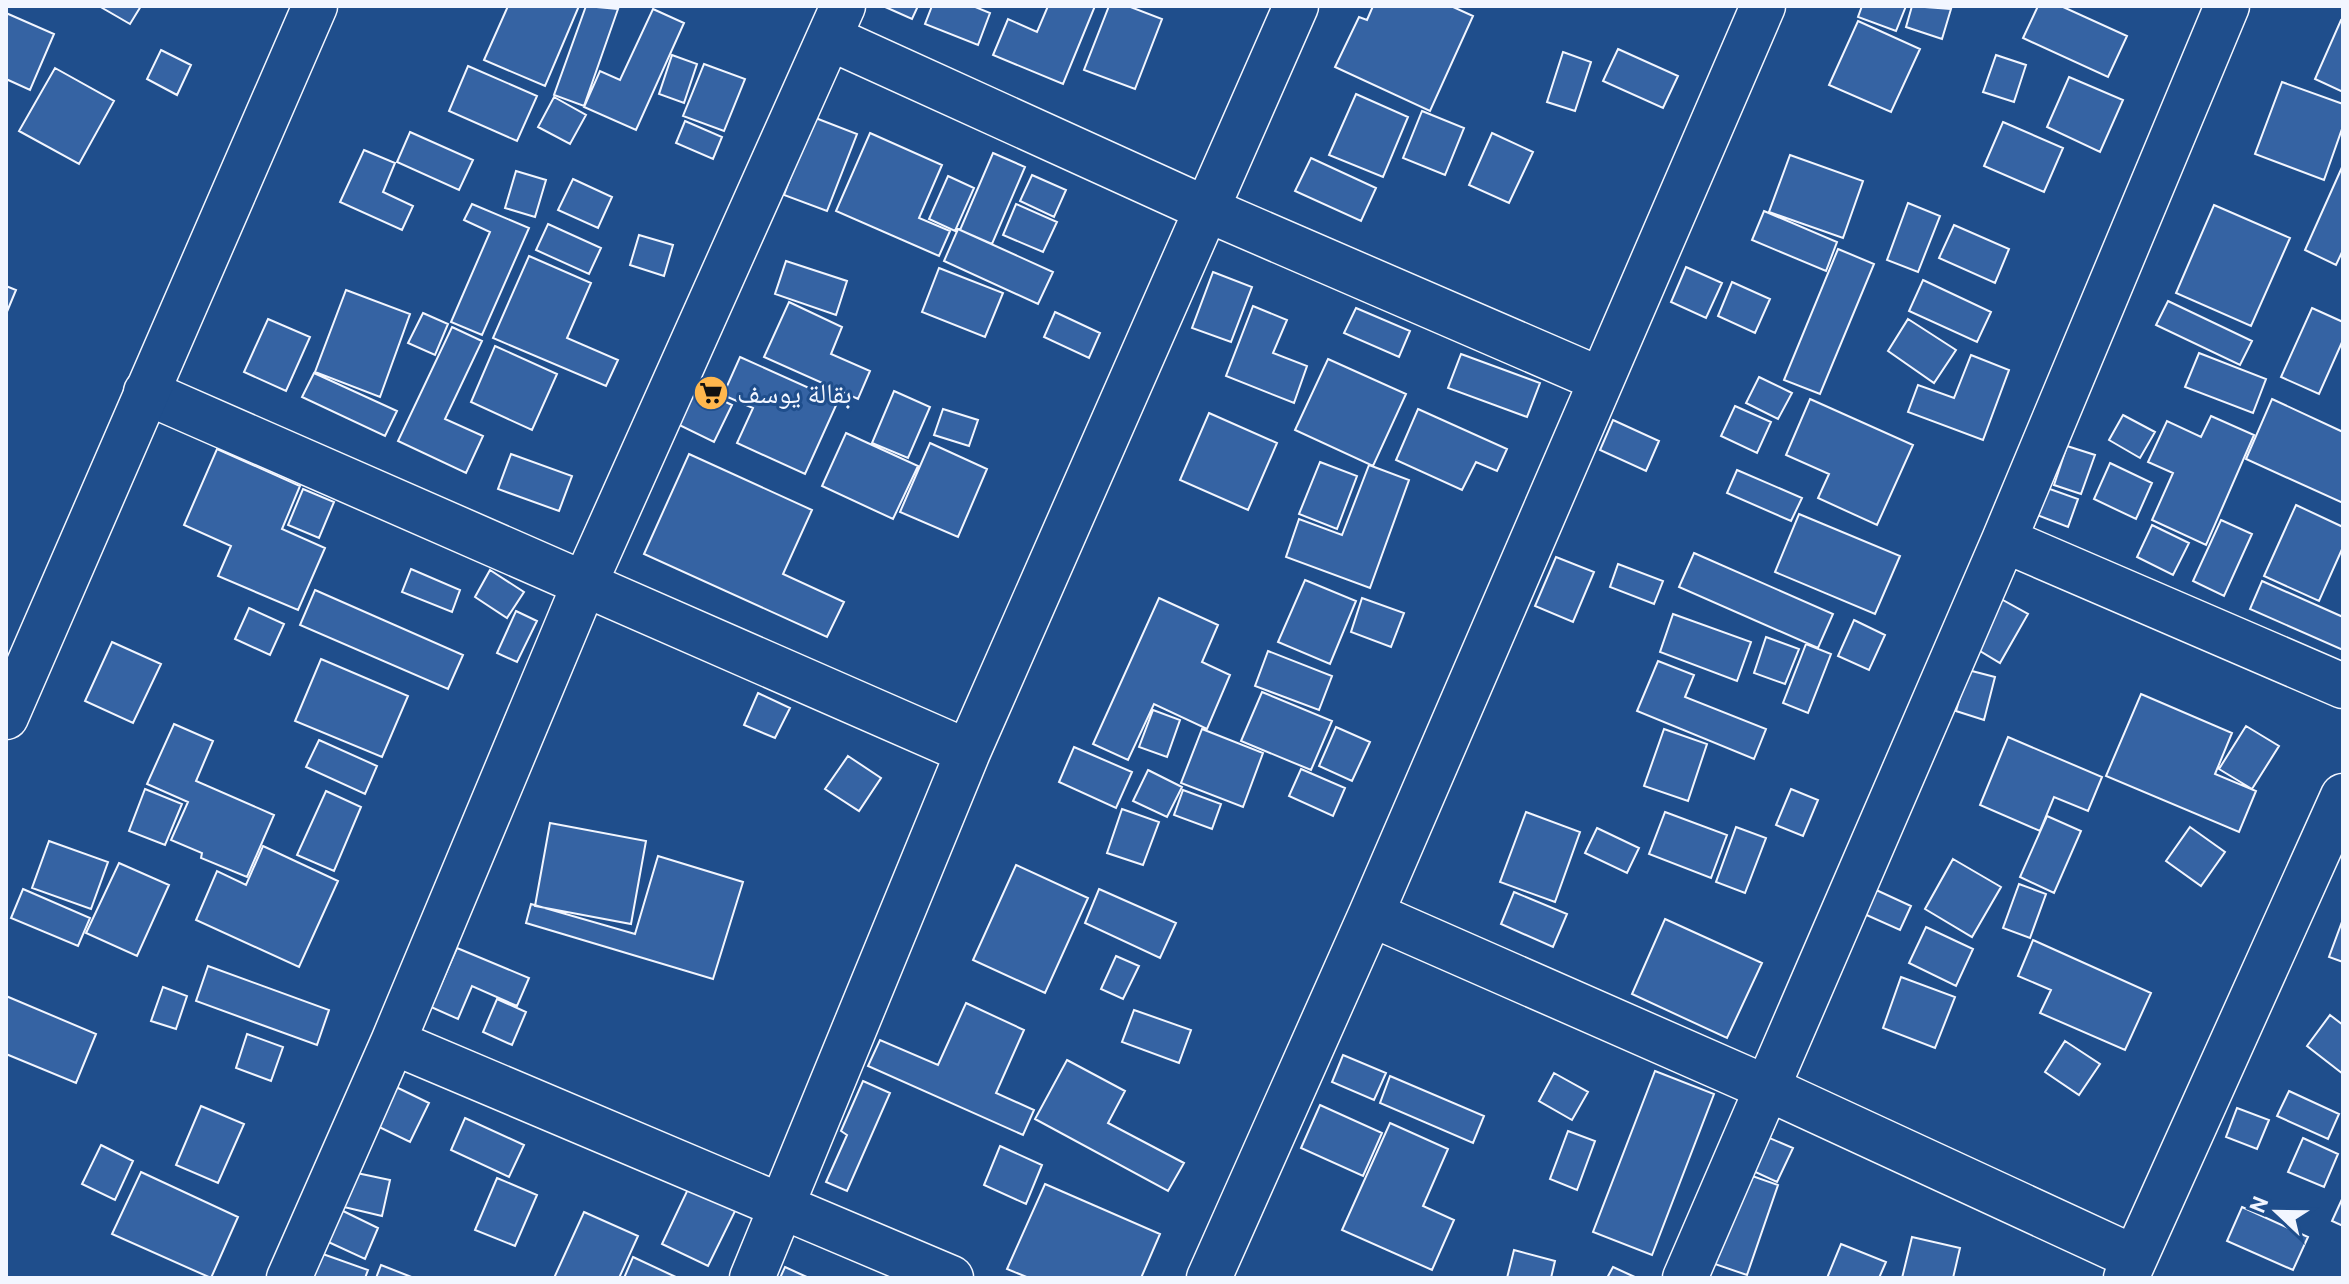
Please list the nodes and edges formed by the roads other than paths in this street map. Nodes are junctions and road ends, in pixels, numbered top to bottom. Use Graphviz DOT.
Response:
graph roads {
  1 [pos="315,6"];
  2 [pos="1296,6"];
  3 [pos="1763,6"];
  4 [pos="2227,6"];
  5 [pos="837,22"];
  6 [pos="1206,209"];
  7 [pos="1599,379"];
  8 [pos="146,392"];
  9 [pos="2004,540"];
  10 [pos="584,585"];
  11 [pos="2343,686"];
  12 [pos="6,717"];
  13 [pos="968,752"];
  14 [pos="2343,796"];
  15 [pos="1371,914"];
  16 [pos="393,1042"];
  17 [pos="1767,1088"];
  18 [pos="782,1207"];
  19 [pos="2131,1268"];
  20 [pos="289,1278"];
  21 [pos="752,1278"];
  22 [pos="951,1278"];
  23 [pos="1209,1278"];
  24 [pos="1685,1278"];
  1 -- 8 [label="street"];
  2 -- 6 [label="street"];
  3 -- 7 [label="street"];
  4 -- 9 [label="street"];
  5 -- 6 [label="street"];
  5 -- 10 [label="street"];
  6 -- 7 [label="street"];
  6 -- 13 [label="street"];
  7 -- 15 [label="street"];
  8 -- 10 [label="street"];
  8 -- 12 [label="street"];
  9 -- 11 [label="street"];
  9 -- 17 [label="street"];
  10 -- 13 [label="street"];
  10 -- 16 [label="street"];
  13 -- 18 [label="street"];
  14 -- 19 [label="street"];
  15 -- 17 [label="street"];
  15 -- 23 [label="street"];
  16 -- 18 [label="street"];
  16 -- 20 [label="street"];
  17 -- 19 [label="street"];
  17 -- 24 [label="street"];
  18 -- 21 [label="street"];
  18 -- 22 [label="street"];
}
